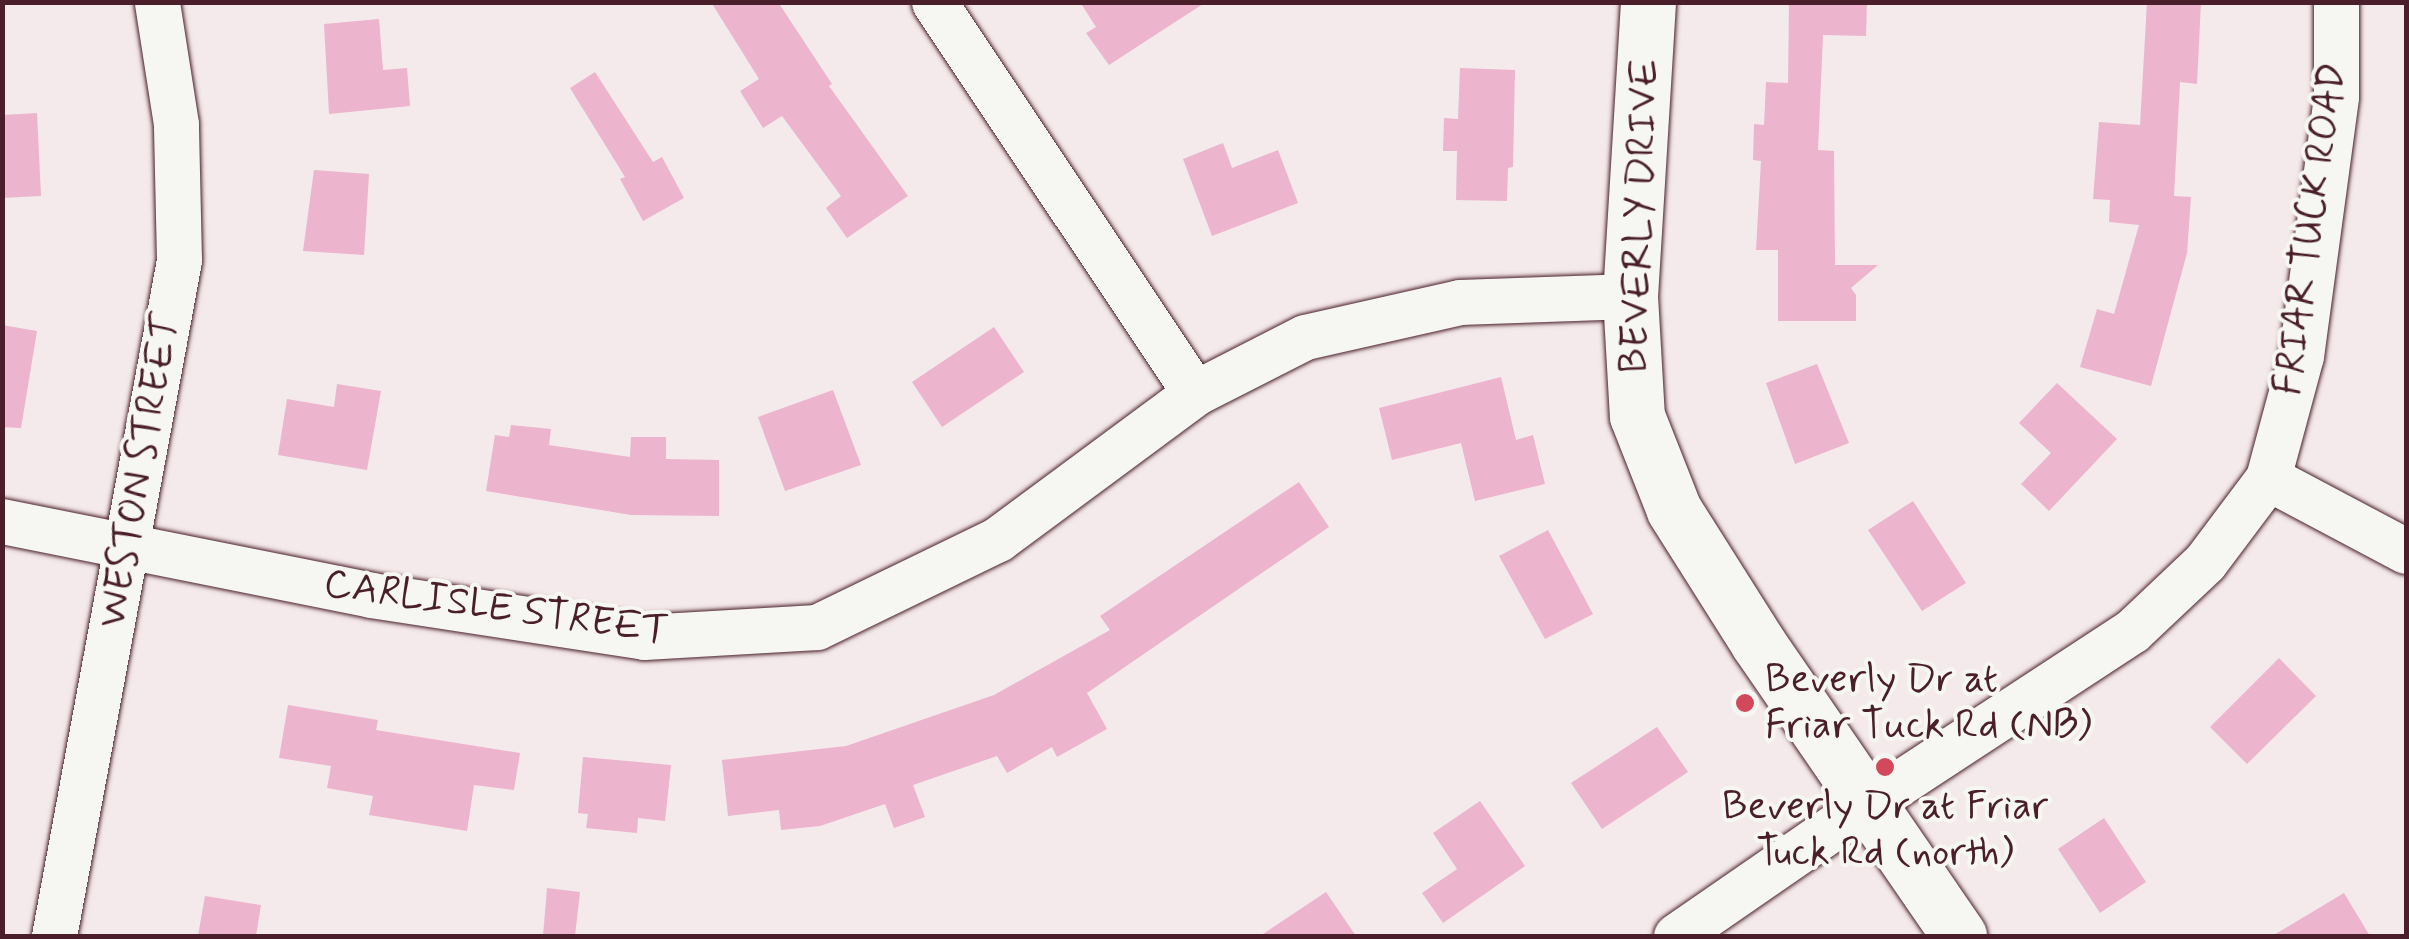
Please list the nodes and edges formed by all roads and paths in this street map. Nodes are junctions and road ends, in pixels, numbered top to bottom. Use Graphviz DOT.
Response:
graph roads {
  1 [pos="156,2"];
  2 [pos="934,2"];
  3 [pos="1648,2"];
  4 [pos="2336,2"];
  5 [pos="1630,296"];
  6 [pos="1195,392"];
  7 [pos="2268,478"];
  8 [pos="2,522"];
  9 [pos="126,549"];
  10 [pos="2406,551"];
  11 [pos="1869,803"];
  12 [pos="54,936"];
  13 [pos="1676,936"];
  14 [pos="1958,936"];
  1 -- 9 [label="street, WESTON STREET"];
  2 -- 6 [label="street"];
  3 -- 5 [label="street, BEVERLY DRIVE"];
  4 -- 7 [label="street, FRIAR TUCK ROAD"];
  5 -- 6 [label="street, CARLISLE STREET"];
  5 -- 11 [label="street, BEVERLY DRIVE"];
  6 -- 9 [label="street, CARLISLE STREET"];
  7 -- 10 [label="street"];
  7 -- 11 [label="street, FRIAR TUCK ROAD"];
  8 -- 9 [label="street, CARLISLE STREET"];
  9 -- 12 [label="street, WESTON STREET"];
  11 -- 13 [label="street, FRIAR TUCK ROAD"];
  11 -- 14 [label="street, BEVERLY DRIVE"];
}
